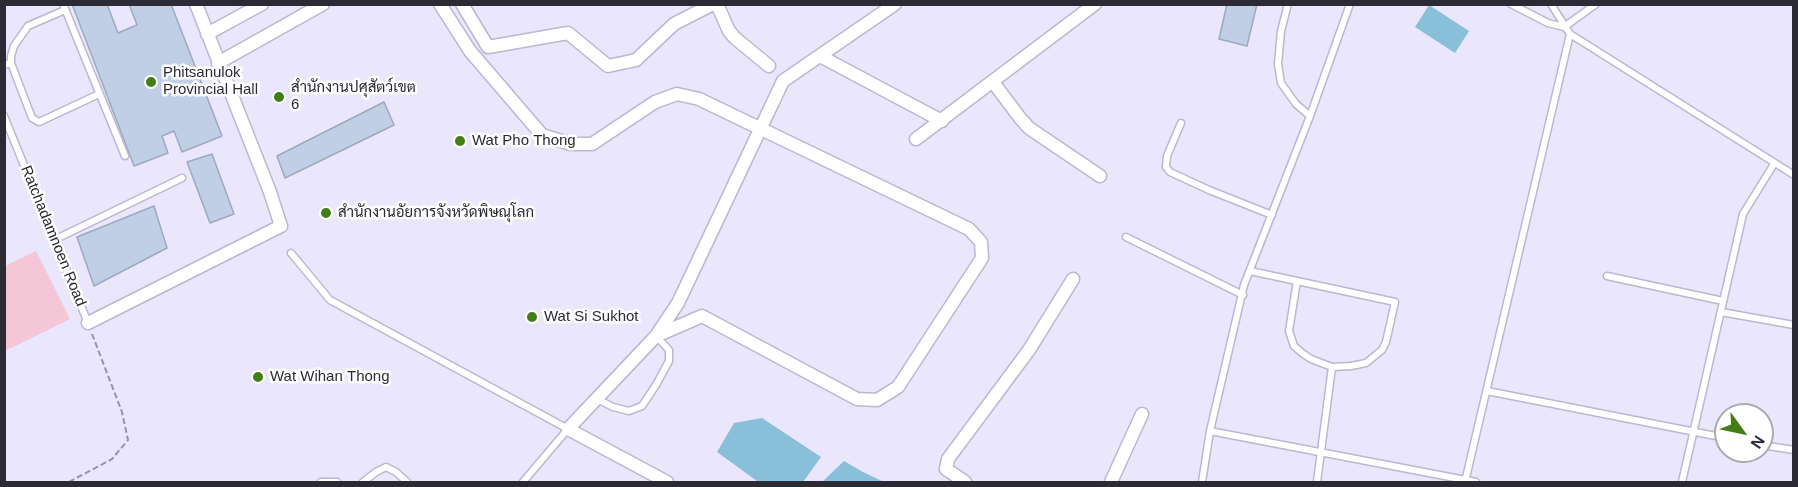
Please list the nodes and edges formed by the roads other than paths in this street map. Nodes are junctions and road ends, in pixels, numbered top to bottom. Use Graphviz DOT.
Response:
graph roads {
  1 [pos="196,4"];
  2 [pos="262,4"];
  3 [pos="323,4"];
  4 [pos="440,4"];
  5 [pos="462,4"];
  6 [pos="715,4"];
  7 [pos="895,4"];
  8 [pos="1095,4"];
  9 [pos="1288,4"];
  10 [pos="1350,4"];
  11 [pos="1511,4"];
  12 [pos="1551,4"];
  13 [pos="1596,4"];
  14 [pos="64,7"];
  15 [pos="1564,27"];
  16 [pos="207,34"];
  17 [pos="1570,34"];
  18 [pos="820,56"];
  19 [pos="218,63"];
  20 [pos="8,64"];
  21 [pos="769,66"];
  22 [pos="993,82"];
  23 [pos="99,94"];
  24 [pos="4,116"];
  25 [pos="1310,116"];
  26 [pos="942,121"];
  27 [pos="1181,123"];
  28 [pos="761,130"];
  29 [pos="916,139"];
  30 [pos="125,156"];
  31 [pos="1774,164"];
  32 [pos="1794,175"];
  33 [pos="1100,176"];
  34 [pos="182,178"];
  35 [pos="1272,215"];
  36 [pos="1126,237"];
  37 [pos="54,240"];
  38 [pos="291,253"];
  39 [pos="1250,271"];
  40 [pos="1606,276"];
  41 [pos="1073,279"];
  42 [pos="1297,281"];
  43 [pos="1243,294"];
  44 [pos="1723,300"];
  45 [pos="1721,312"];
  46 [pos="88,323"];
  47 [pos="1794,325"];
  48 [pos="656,336"];
  49 [pos="1332,367"];
  50 [pos="1486,391"];
  51 [pos="597,398"];
  52 [pos="1142,414"];
  53 [pos="568,429"];
  54 [pos="1210,431"];
  55 [pos="1693,432"];
  56 [pos="1714,436"];
  57 [pos="1774,446"];
  58 [pos="1794,450"];
  59 [pos="1322,451"];
  60 [pos="1466,481"];
  61 [pos="321,483"];
  62 [pos="337,483"];
  63 [pos="363,483"];
  64 [pos="407,483"];
  65 [pos="523,483"];
  66 [pos="667,483"];
  67 [pos="965,483"];
  68 [pos="1111,483"];
  69 [pos="1202,483"];
  70 [pos="1317,483"];
  71 [pos="1476,483"];
  72 [pos="1682,483"];
  1 -- 16 [label="street"];
  2 -- 16 [label="street"];
  3 -- 19 [label="street"];
  4 -- 28 [label="street"];
  5 -- 6 [label="street"];
  6 -- 21 [label="street"];
  7 -- 18 [label="street"];
  8 -- 22 [label="street"];
  9 -- 25 [label="lane"];
  10 -- 25 [label="lane"];
  11 -- 15 [label="lane"];
  12 -- 15 [label="lane"];
  13 -- 15 [label="lane"];
  14 -- 20 [label="lane"];
  14 -- 23 [label="lane"];
  15 -- 17 [label="lane"];
  16 -- 19 [label="street"];
  17 -- 31 [label="lane"];
  17 -- 50 [label="lane"];
  18 -- 26 [label="street"];
  18 -- 28 [label="street"];
  19 -- 46 [label="street"];
  20 -- 23 [label="lane"];
  22 -- 26 [label="street"];
  22 -- 33 [label="street"];
  23 -- 30 [label="lane"];
  24 -- 37 [label="lane, Ratchadamnoen Road"];
  25 -- 35 [label="lane"];
  26 -- 29 [label="street"];
  27 -- 35 [label="lane"];
  28 -- 48 [label="street"];
  28 -- 48 [label="street"];
  31 -- 32 [label="lane"];
  31 -- 44 [label="lane"];
  34 -- 37 [label="lane"];
  35 -- 39 [label="lane"];
  36 -- 43 [label="lane"];
  37 -- 46 [label="lane, Ratchadamnoen Road"];
  38 -- 53 [label="lane"];
  39 -- 42 [label="lane"];
  39 -- 43 [label="lane"];
  40 -- 44 [label="lane"];
  41 -- 67 [label="street"];
  42 -- 49 [label="lane"];
  42 -- 49 [label="lane"];
  43 -- 54 [label="lane"];
  44 -- 45 [label="lane"];
  45 -- 47 [label="lane"];
  45 -- 55 [label="lane"];
  48 -- 51 [label="street"];
  48 -- 51 [label="lane"];
  49 -- 59 [label="lane"];
  50 -- 55 [label="lane"];
  50 -- 60 [label="lane"];
  51 -- 53 [label="street"];
  52 -- 68 [label="street"];
  53 -- 65 [label="lane"];
  53 -- 66 [label="street"];
  54 -- 59 [label="lane"];
  54 -- 69 [label="lane"];
  55 -- 56 [label="lane"];
  55 -- 72 [label="lane"];
  57 -- 58 [label="lane"];
  59 -- 60 [label="lane"];
  59 -- 70 [label="lane"];
  60 -- 71 [label="lane"];
  61 -- 62 [label="lane"];
  63 -- 64 [label="lane"];
}
